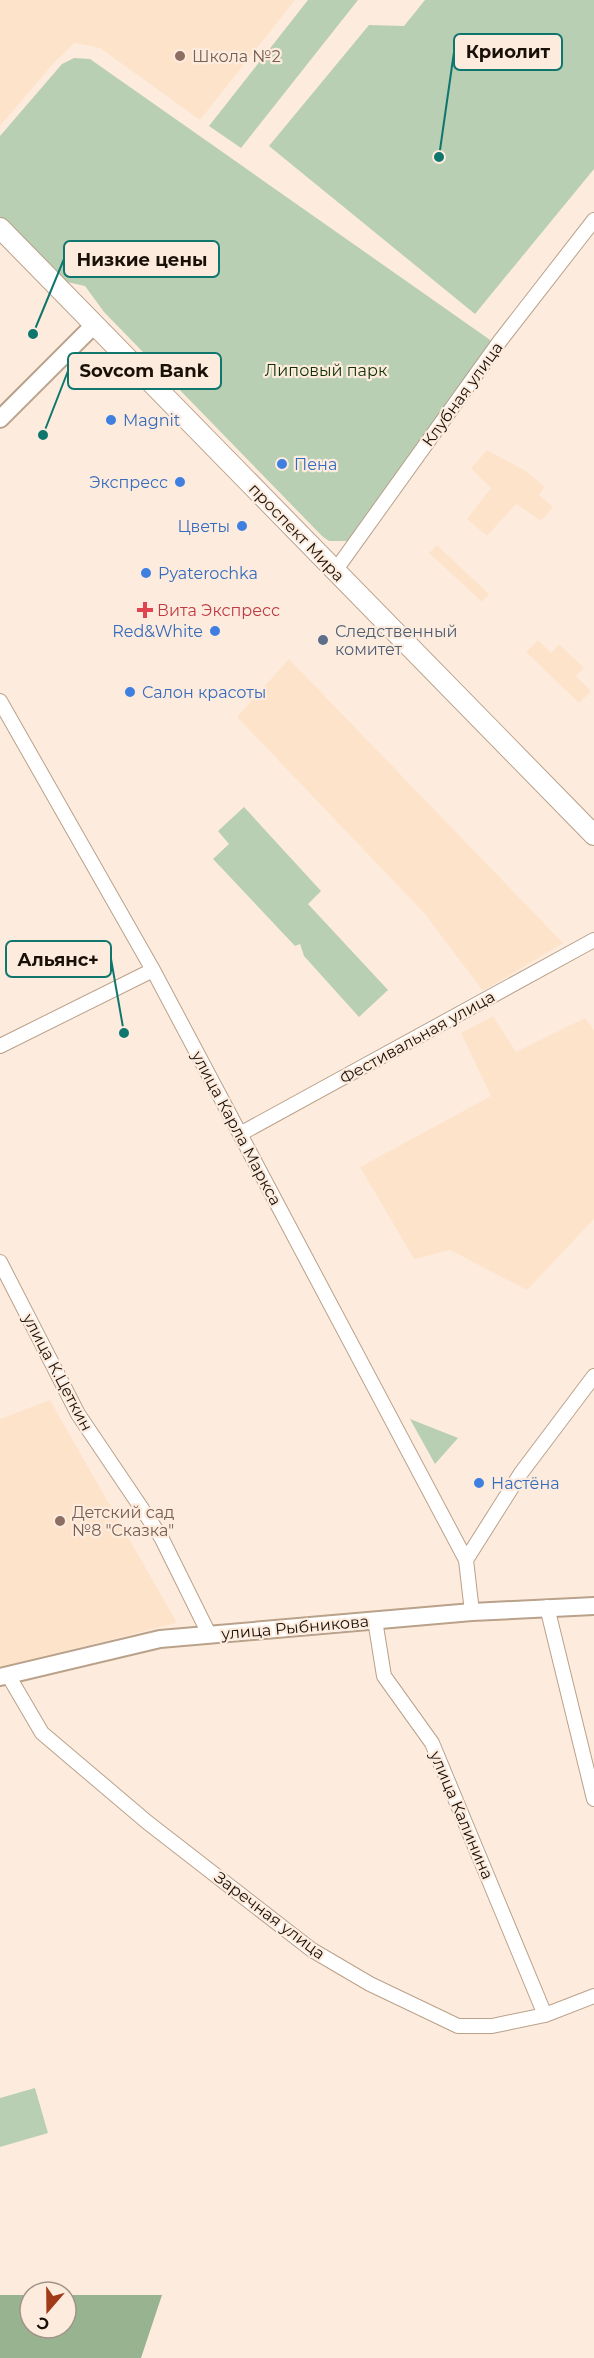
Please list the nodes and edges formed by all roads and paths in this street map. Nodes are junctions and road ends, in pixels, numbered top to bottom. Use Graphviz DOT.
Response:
graph roads {
  1 [pos="594,220"];
  2 [pos="0,228"];
  3 [pos="93,326"];
  4 [pos="0,419"];
  5 [pos="335,571"];
  6 [pos="0,701"];
  7 [pos="594,835"];
  8 [pos="594,940"];
  9 [pos="153,970"];
  10 [pos="0,1047"];
  11 [pos="240,1134"];
  12 [pos="0,1262"];
  13 [pos="594,1376"];
  14 [pos="466,1560"];
  15 [pos="594,1606"];
  16 [pos="547,1607"];
  17 [pos="472,1612"];
  18 [pos="375,1620"];
  19 [pos="209,1634"];
  20 [pos="4,1676"];
  21 [pos="594,1799"];
  22 [pos="594,1996"];
  23 [pos="545,2015"];
  1 -- 5 [label="street, Клубная улица"];
  2 -- 3 [label="main road, проспект Мира"];
  3 -- 4 [label="street"];
  3 -- 5 [label="main road, проспект Мира"];
  5 -- 7 [label="main road, проспект Мира"];
  6 -- 9 [label="street, улица Карла Маркса"];
  8 -- 11 [label="street, Фестивальная улица"];
  9 -- 10 [label="street"];
  9 -- 11 [label="street, улица Карла Маркса"];
  11 -- 14 [label="street, улица Карла Маркса"];
  12 -- 19 [label="street, улица К.Цеткин"];
  13 -- 14 [label="street"];
  14 -- 17 [label="street"];
  15 -- 16 [label="street, улица Рыбникова"];
  16 -- 17 [label="street, улица Рыбникова"];
  16 -- 21 [label="street"];
  17 -- 18 [label="street, улица Рыбникова"];
  18 -- 19 [label="street, улица Рыбникова"];
  18 -- 23 [label="street, улица Калинина"];
  19 -- 20 [label="street, улица Рыбникова"];
  20 -- 23 [label="street, Заречная улица"];
  22 -- 23 [label="street, Заречная улица"];
}
